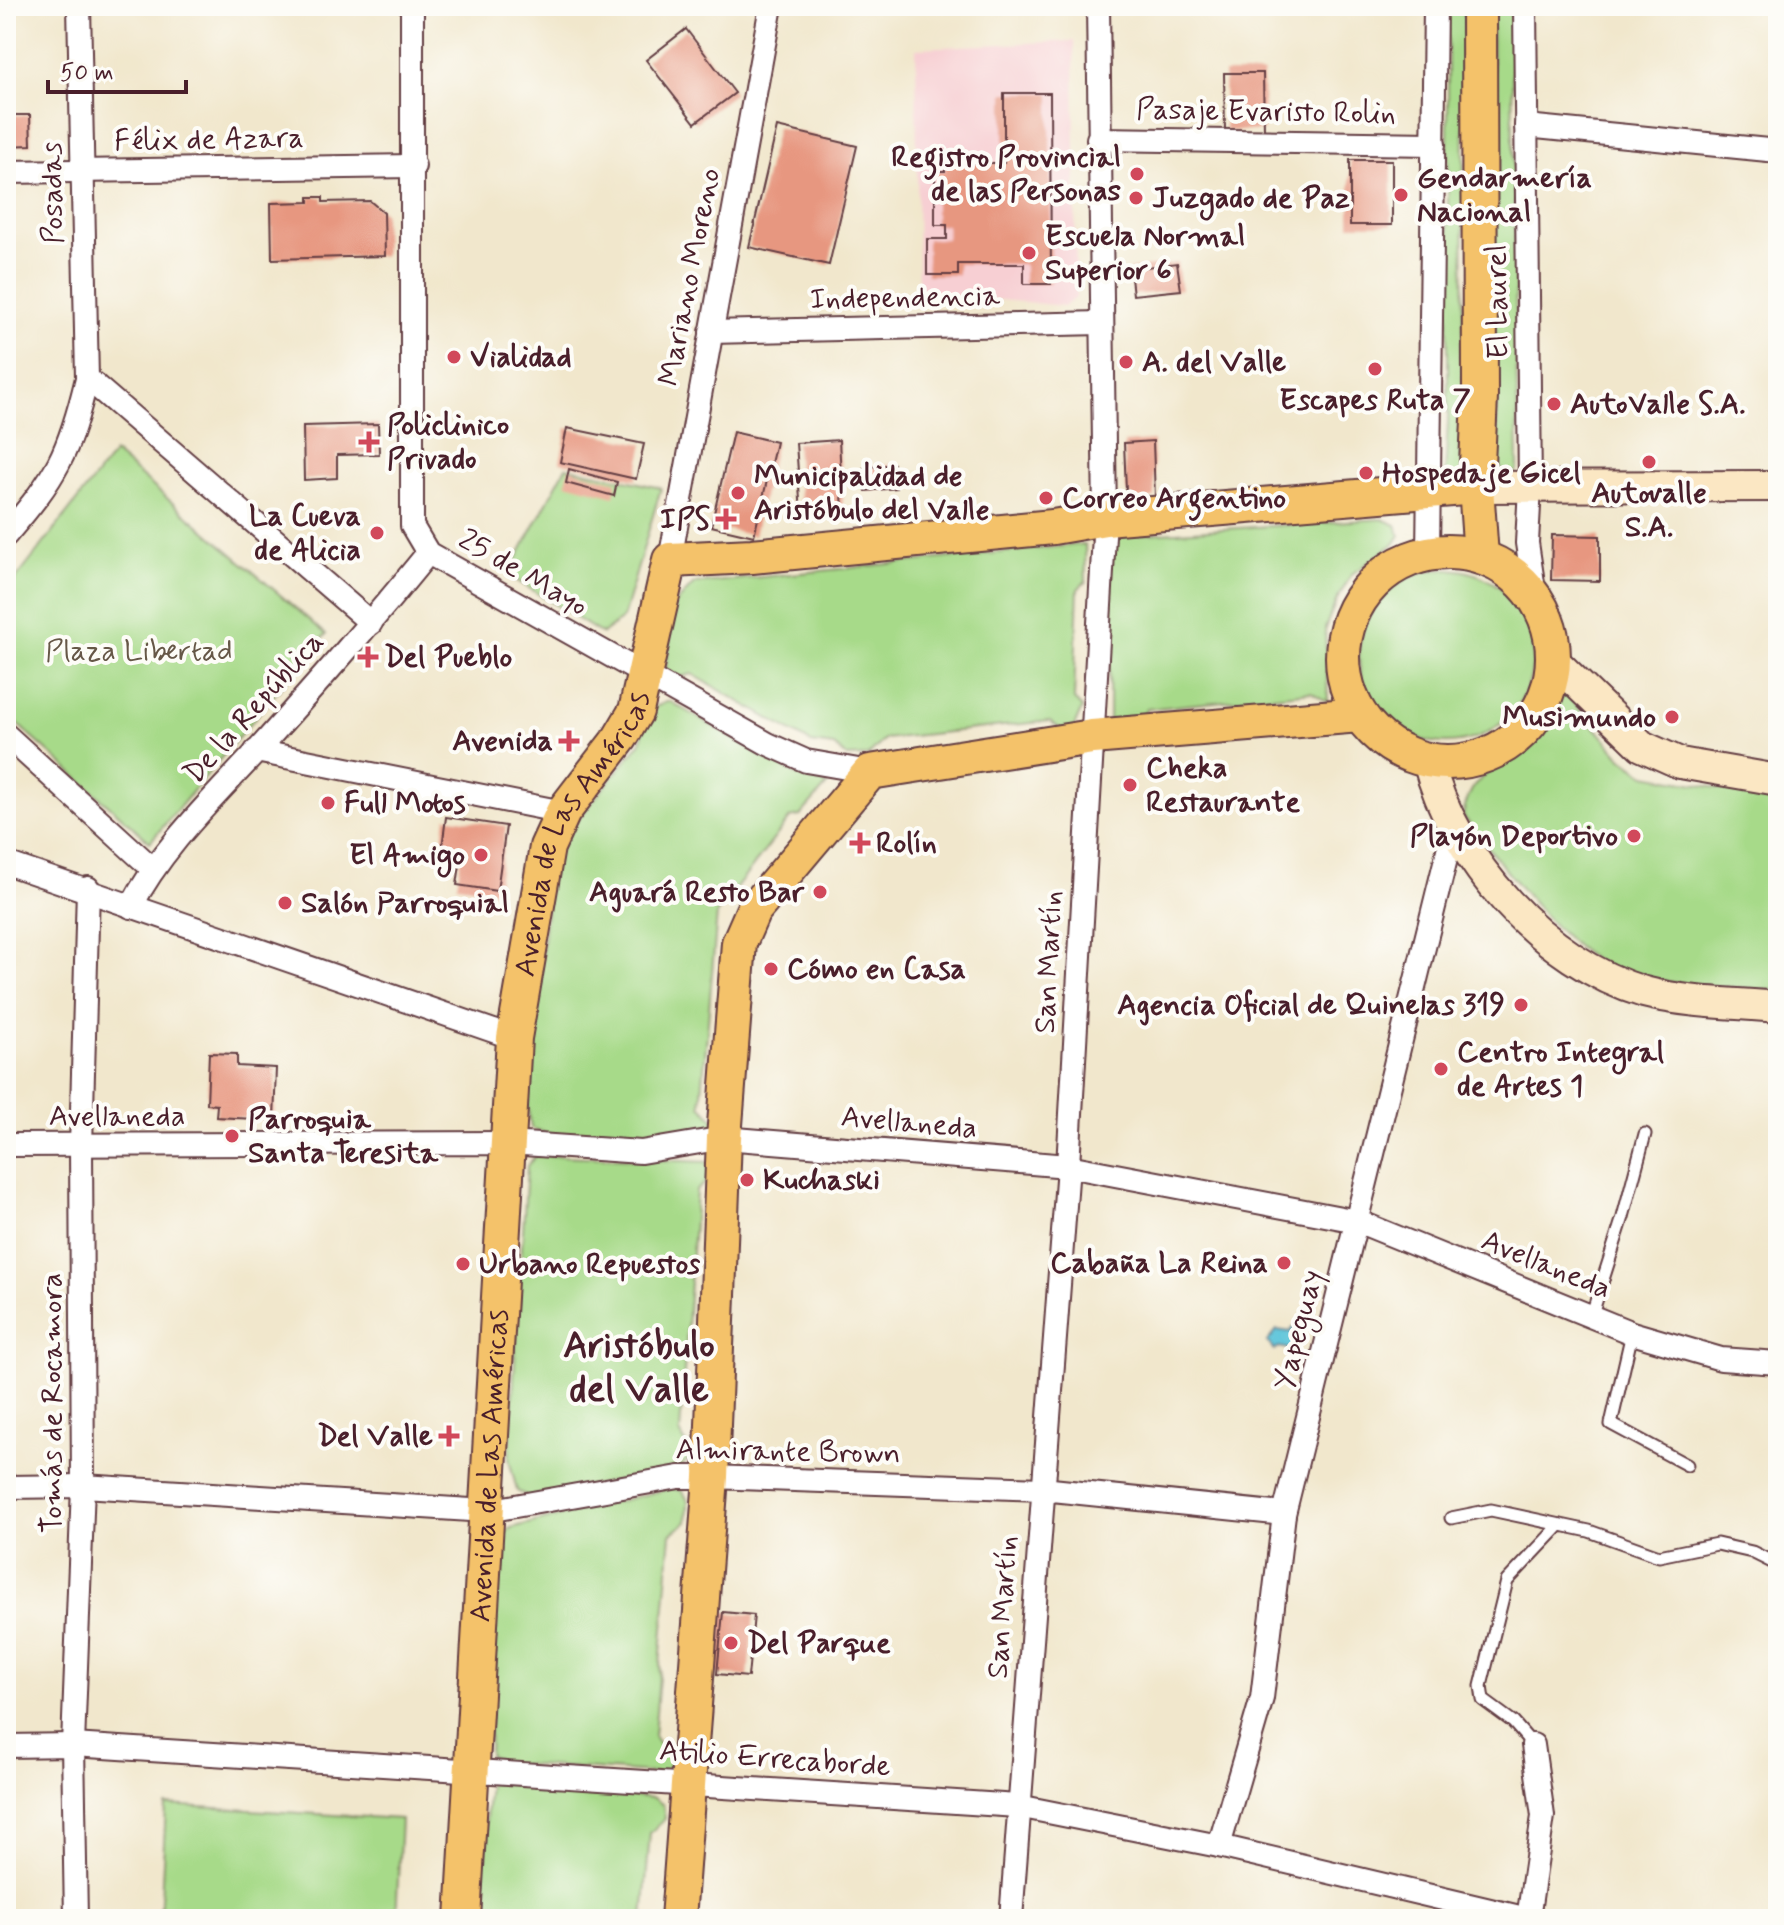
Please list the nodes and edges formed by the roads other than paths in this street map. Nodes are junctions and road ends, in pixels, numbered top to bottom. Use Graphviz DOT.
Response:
graph roads {
  1 [pos="79,6"];
  2 [pos="412,6"];
  3 [pos="771,6"];
  4 [pos="1098,6"];
  5 [pos="1435,6"];
  6 [pos="1479,6"];
  7 [pos="1525,6"];
  8 [pos="1526,126"];
  9 [pos="1098,139"];
  10 [pos="1434,144"];
  11 [pos="1778,151"];
  12 [pos="414,166"];
  13 [pos="6,172"];
  14 [pos="82,172"];
  15 [pos="1101,323"];
  16 [pos="711,332"];
  17 [pos="87,378"];
  18 [pos="1778,486"];
  19 [pos="1476,487"];
  20 [pos="1530,487"];
  21 [pos="1428,489"];
  22 [pos="6,504"];
  23 [pos="33,504"];
  24 [pos="1105,518"];
  25 [pos="6,535"];
  26 [pos="428,553"];
  27 [pos="1431,553"];
  28 [pos="1481,556"];
  29 [pos="670,560"];
  30 [pos="1535,596"];
  31 [pos="371,623"];
  32 [pos="1554,661"];
  33 [pos="644,678"];
  34 [pos="1360,715"];
  35 [pos="6,735"];
  36 [pos="1092,737"];
  37 [pos="256,751"];
  38 [pos="1428,761"];
  39 [pos="870,772"];
  40 [pos="1778,780"];
  41 [pos="563,812"];
  42 [pos="1453,830"];
  43 [pos="6,863"];
  44 [pos="153,869"];
  45 [pos="88,888"];
  46 [pos="131,907"];
  47 [pos="1778,1007"];
  48 [pos="514,1038"];
  49 [pos="1645,1134"];
  50 [pos="724,1138"];
  51 [pos="509,1143"];
  52 [pos="6,1145"];
  53 [pos="81,1147"];
  54 [pos="1068,1166"];
  55 [pos="1357,1221"];
  56 [pos="1591,1317"];
  57 [pos="1632,1333"];
  58 [pos="1778,1363"];
  59 [pos="1687,1465"];
  60 [pos="711,1477"];
  61 [pos="83,1486"];
  62 [pos="6,1487"];
  63 [pos="1042,1489"];
  64 [pos="487,1511"];
  65 [pos="1284,1514"];
  66 [pos="1451,1518"];
  67 [pos="1560,1525"];
  68 [pos="1778,1565"];
  69 [pos="73,1745"];
  70 [pos="1533,1745"];
  71 [pos="6,1746"];
  72 [pos="470,1770"];
  73 [pos="688,1782"];
  74 [pos="1018,1806"];
  75 [pos="1219,1846"];
  76 [pos="76,1919"];
  77 [pos="463,1919"];
  78 [pos="678,1919"];
  79 [pos="1011,1919"];
  80 [pos="1528,1919"];
  1 -- 14 [label="street, Posadas"];
  2 -- 12 [label="street, 25 de Mayo"];
  3 -- 16 [label="street, Mariano Moreno"];
  4 -- 9 [label="street, San Martín"];
  5 -- 10 [label="street"];
  6 -- 19 [label="main road"];
  7 -- 8 [label="street, El Laurel"];
  8 -- 11 [label="street"];
  8 -- 20 [label="street, El Laurel"];
  9 -- 10 [label="street, Pasaje Evaristo Rolin"];
  9 -- 15 [label="street, San Martín"];
  10 -- 21 [label="street"];
  12 -- 14 [label="street, Félix de Azara"];
  12 -- 26 [label="street, 25 de Mayo"];
  13 -- 14 [label="street, Félix de Azara"];
  14 -- 17 [label="street, Posadas"];
  15 -- 16 [label="street, Independencia"];
  15 -- 24 [label="street, San Martín"];
  16 -- 29 [label="street, Mariano Moreno"];
  17 -- 23 [label="street, Posadas"];
  17 -- 31 [label="street"];
  18 -- 20 [label="main road"];
  19 -- 20 [label="main road"];
  19 -- 21 [label="main road"];
  19 -- 27 [label="main road"];
  19 -- 28 [label="main road"];
  20 -- 30 [label="street, El Laurel"];
  21 -- 24 [label="main road"];
  21 -- 27 [label="street"];
  22 -- 23 [label="street"];
  23 -- 25 [label="street, Posadas"];
  24 -- 29 [label="main road"];
  24 -- 36 [label="street, San Martín"];
  26 -- 31 [label="street, De la República"];
  26 -- 33 [label="street, 25 de Mayo"];
  27 -- 28 [label="main road"];
  27 -- 34 [label="main road"];
  28 -- 30 [label="main road"];
  29 -- 33 [label="main road, Avenida de Las Américas"];
  30 -- 32 [label="main road"];
  31 -- 37 [label="street, De la República"];
  32 -- 38 [label="main road"];
  32 -- 40 [label="main road"];
  33 -- 39 [label="street, 25 de Mayo"];
  33 -- 41 [label="main road, Avenida de Las Américas"];
  34 -- 36 [label="main road"];
  34 -- 38 [label="main road"];
  35 -- 44 [label="street"];
  36 -- 39 [label="main road"];
  36 -- 54 [label="street, San Martín"];
  37 -- 41 [label="street"];
  37 -- 44 [label="street, De la República"];
  38 -- 42 [label="main road"];
  39 -- 50 [label="main road"];
  41 -- 48 [label="main road, Avenida de Las Américas"];
  42 -- 47 [label="main road"];
  42 -- 55 [label="street, Yapeguay"];
  43 -- 45 [label="street"];
  44 -- 46 [label="street, De la República"];
  45 -- 46 [label="street"];
  45 -- 53 [label="street, Tomás de Rocamora"];
  46 -- 48 [label="street"];
  48 -- 51 [label="main road, Avenida de Las Américas"];
  49 -- 56 [label="lane"];
  50 -- 51 [label="street, Avellaneda"];
  50 -- 54 [label="street, Avellaneda"];
  50 -- 60 [label="main road"];
  51 -- 53 [label="street, Avellaneda"];
  51 -- 64 [label="main road, Avenida de Las Américas"];
  52 -- 53 [label="street, Avellaneda"];
  53 -- 61 [label="street, Tomás de Rocamora"];
  54 -- 55 [label="street, Avellaneda"];
  54 -- 63 [label="street, San Martín"];
  55 -- 56 [label="street, Avellaneda"];
  55 -- 65 [label="street, Yapeguay"];
  56 -- 57 [label="street, Avellaneda"];
  57 -- 58 [label="street, Avellaneda"];
  57 -- 59 [label="lane"];
  60 -- 63 [label="street, Almirante Brown"];
  60 -- 64 [label="street, Almirante Brown"];
  60 -- 73 [label="main road"];
  61 -- 62 [label="street, Almirante Brown"];
  61 -- 64 [label="street, Almirante Brown"];
  61 -- 69 [label="street, Tomás de Rocamora"];
  63 -- 65 [label="street, Almirante Brown"];
  63 -- 74 [label="street, San Martín"];
  64 -- 72 [label="main road, Avenida de Las Américas"];
  65 -- 75 [label="street, Yapeguay"];
  66 -- 67 [label="lane"];
  67 -- 68 [label="lane"];
  67 -- 70 [label="lane"];
  69 -- 71 [label="street, Atilio Errecaborde"];
  69 -- 72 [label="street, Atilio Errecaborde"];
  69 -- 76 [label="street, Tomás de Rocamora"];
  70 -- 80 [label="street"];
  72 -- 73 [label="street, Atilio Errecaborde"];
  72 -- 77 [label="main road, Avenida de Las Américas"];
  73 -- 74 [label="street, Atilio Errecaborde"];
  73 -- 78 [label="main road"];
  74 -- 75 [label="street, Atilio Errecaborde"];
  74 -- 79 [label="street, San Martín"];
  75 -- 80 [label="street, Atilio Errecaborde"];
}
